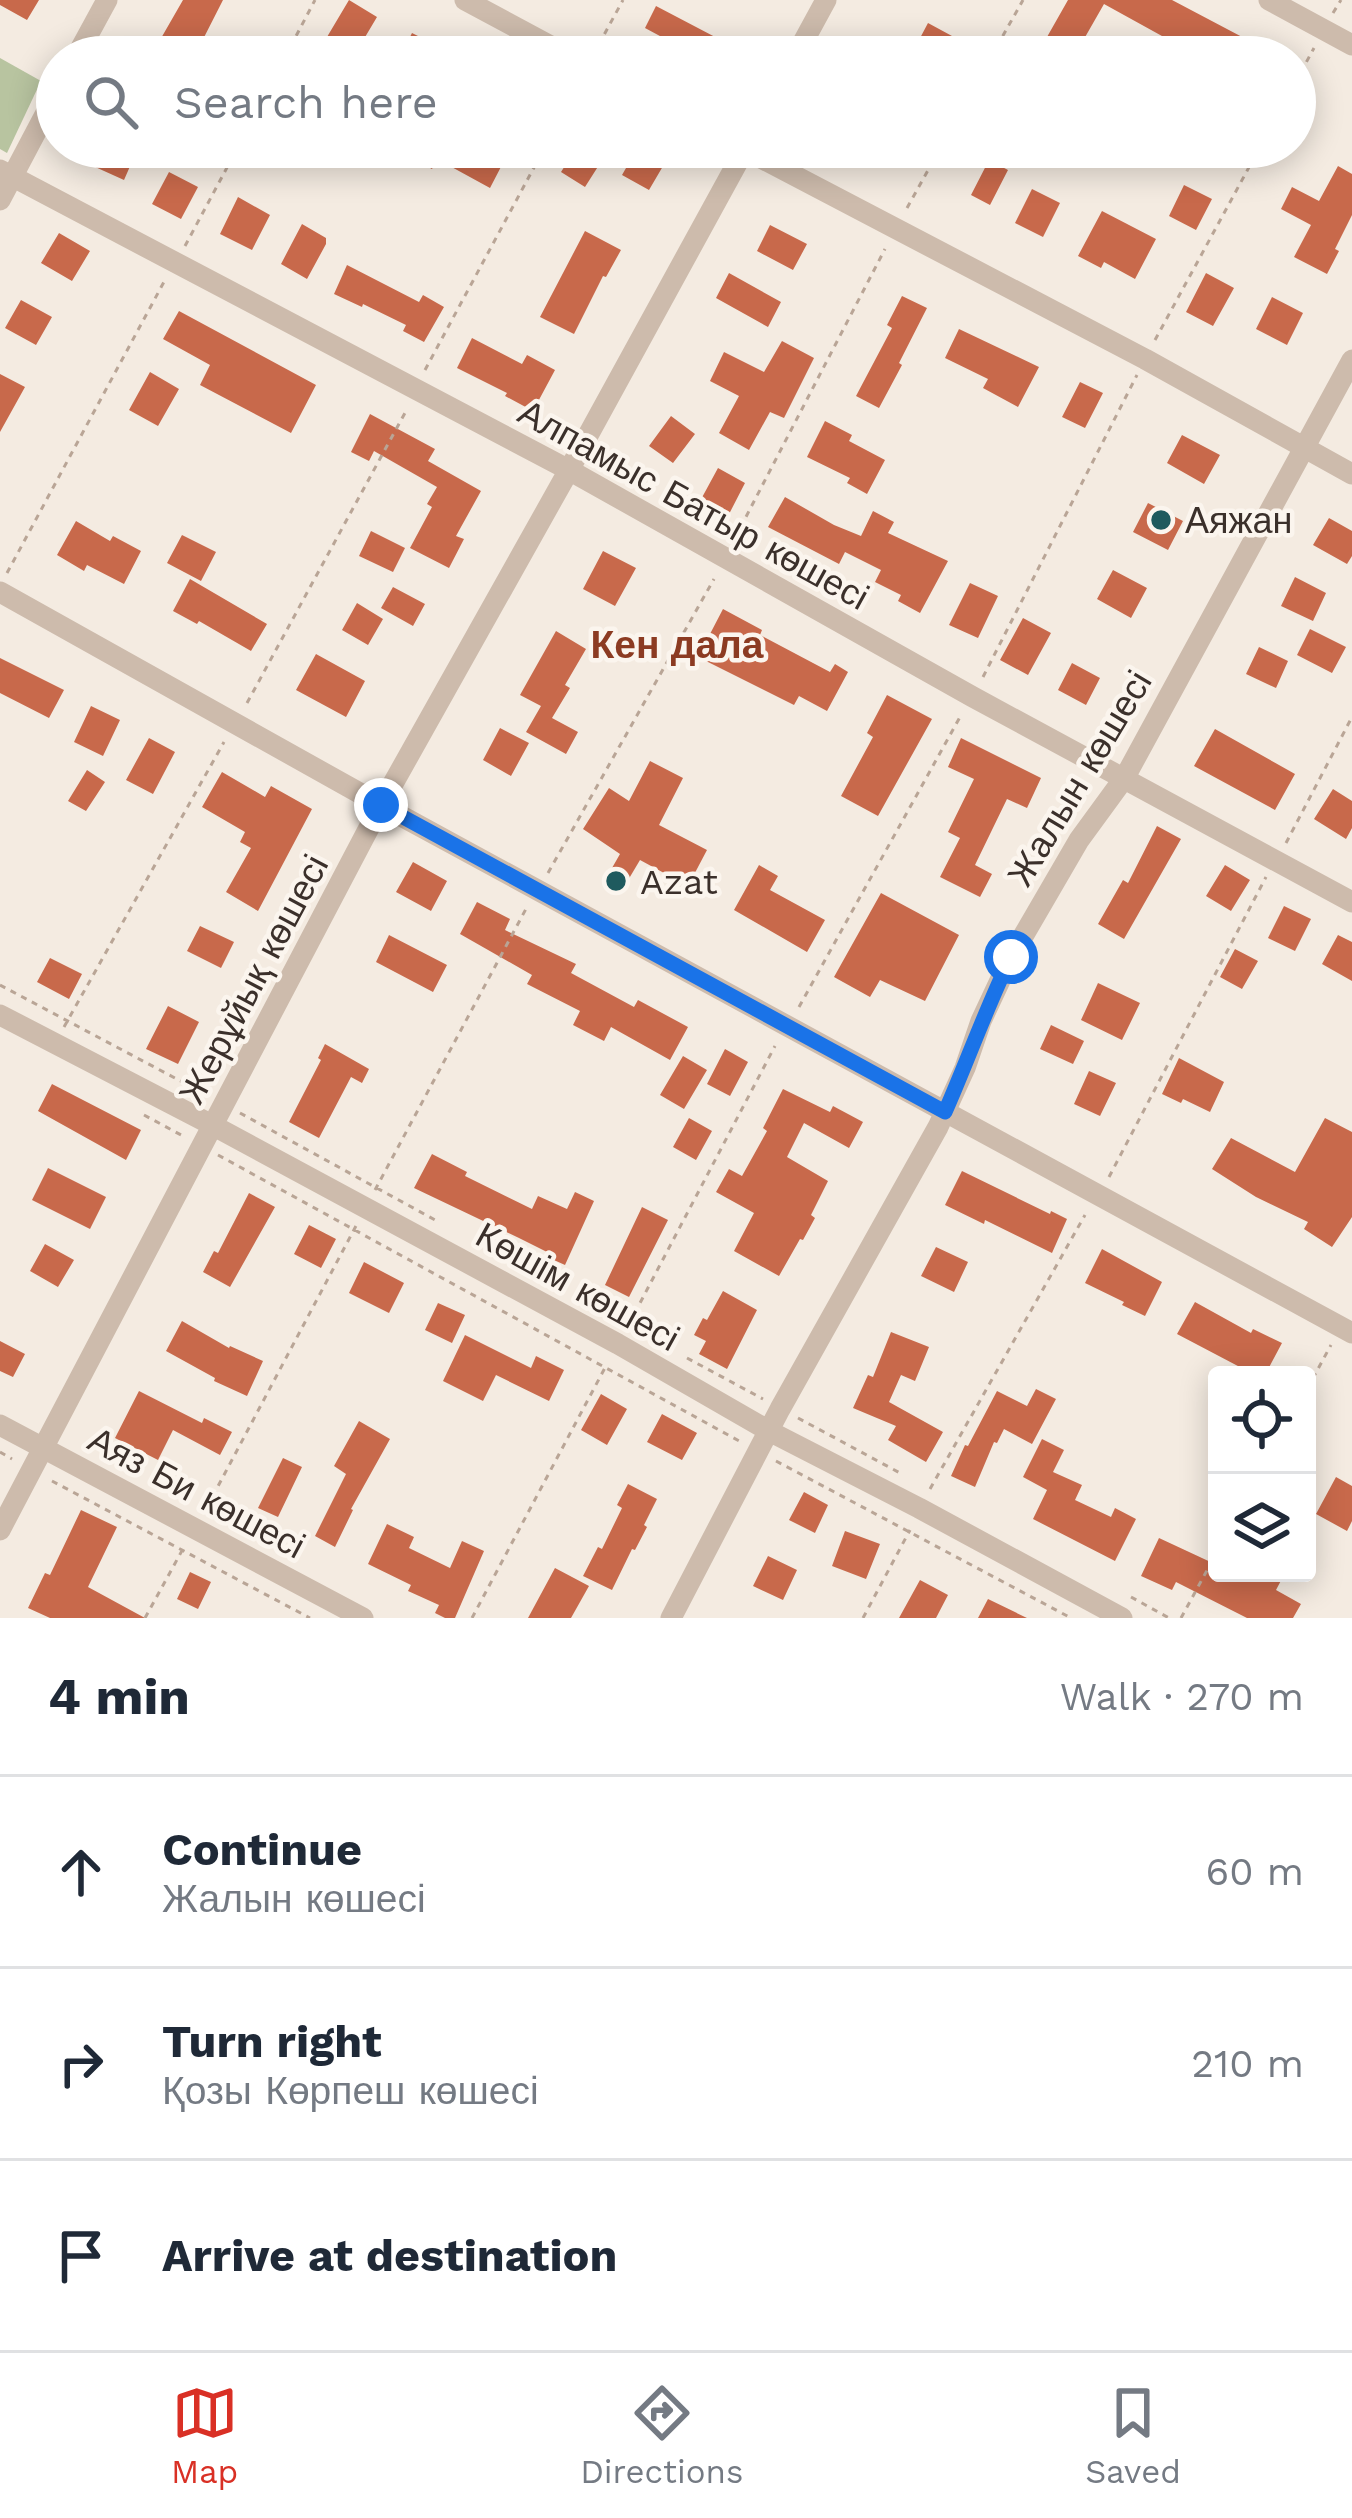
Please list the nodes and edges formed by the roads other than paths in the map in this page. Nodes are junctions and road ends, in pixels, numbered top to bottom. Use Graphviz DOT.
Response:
graph roads {
  1 [pos="107,0"];
  2 [pos="465,0"];
  3 [pos="826,0"];
  4 [pos="1269,0"];
  5 [pos="87,36"];
  6 [pos="532,36"];
  7 [pos="806,36"];
  8 [pos="1352,45"];
  9 [pos="36,125"];
  10 [pos="732,168"];
  11 [pos="781,168"];
  12 [pos="6,173"];
  13 [pos="0,200"];
  14 [pos="1352,359"];
  15 [pos="1303,448"];
  16 [pos="569,470"];
  17 [pos="1352,474"];
  18 [pos="0,589"];
  19 [pos="1125,777"];
  20 [pos="381,805"];
  21 [pos="1352,902"];
  22 [pos="0,1015"];
  23 [pos="945,1112"];
  24 [pos="214,1126"];
  25 [pos="1347,1330"];
  26 [pos="0,1425"];
  27 [pos="769,1431"];
  28 [pos="44,1448"];
  29 [pos="0,1530"];
  30 [pos="362,1618"];
  31 [pos="671,1618"];
  32 [pos="1122,1618"];
  1 -- 5 [label="street"];
  2 -- 6 [label="street"];
  3 -- 7 [label="street"];
  4 -- 8 [label="street"];
  9 -- 12 [label="street"];
  10 -- 16 [label="street, Жерұйық көшесі"];
  11 -- 15 [label="street"];
  12 -- 13 [label="street"];
  12 -- 16 [label="street, Алпамыс Батыр көшесі"];
  14 -- 15 [label="street, Жалын көшесі"];
  15 -- 17 [label="street"];
  15 -- 19 [label="street, Жалын көшесі"];
  16 -- 19 [label="street, Алпамыс Батыр көшесі"];
  16 -- 20 [label="street, Жерұйық көшесі"];
  18 -- 20 [label="street"];
  19 -- 21 [label="street, Алпамыс Батыр көшесі"];
  19 -- 23 [label="street, Жалын көшесі"];
  20 -- 23 [label="street"];
  20 -- 24 [label="street, Жерұйық көшесі"];
  22 -- 24 [label="street, Көшім көшесі"];
  23 -- 25 [label="street"];
  23 -- 27 [label="street, Жалын көшесі"];
  24 -- 27 [label="street, Көшім көшесі"];
  24 -- 28 [label="street, Жерұйық көшесі"];
  26 -- 28 [label="street, Аяз Би көшесі"];
  27 -- 31 [label="street, Жалын көшесі"];
  27 -- 32 [label="street, Көшім көшесі"];
  28 -- 29 [label="street, Жерұйық көшесі"];
  28 -- 30 [label="street, Аяз Би көшесі"];
}
